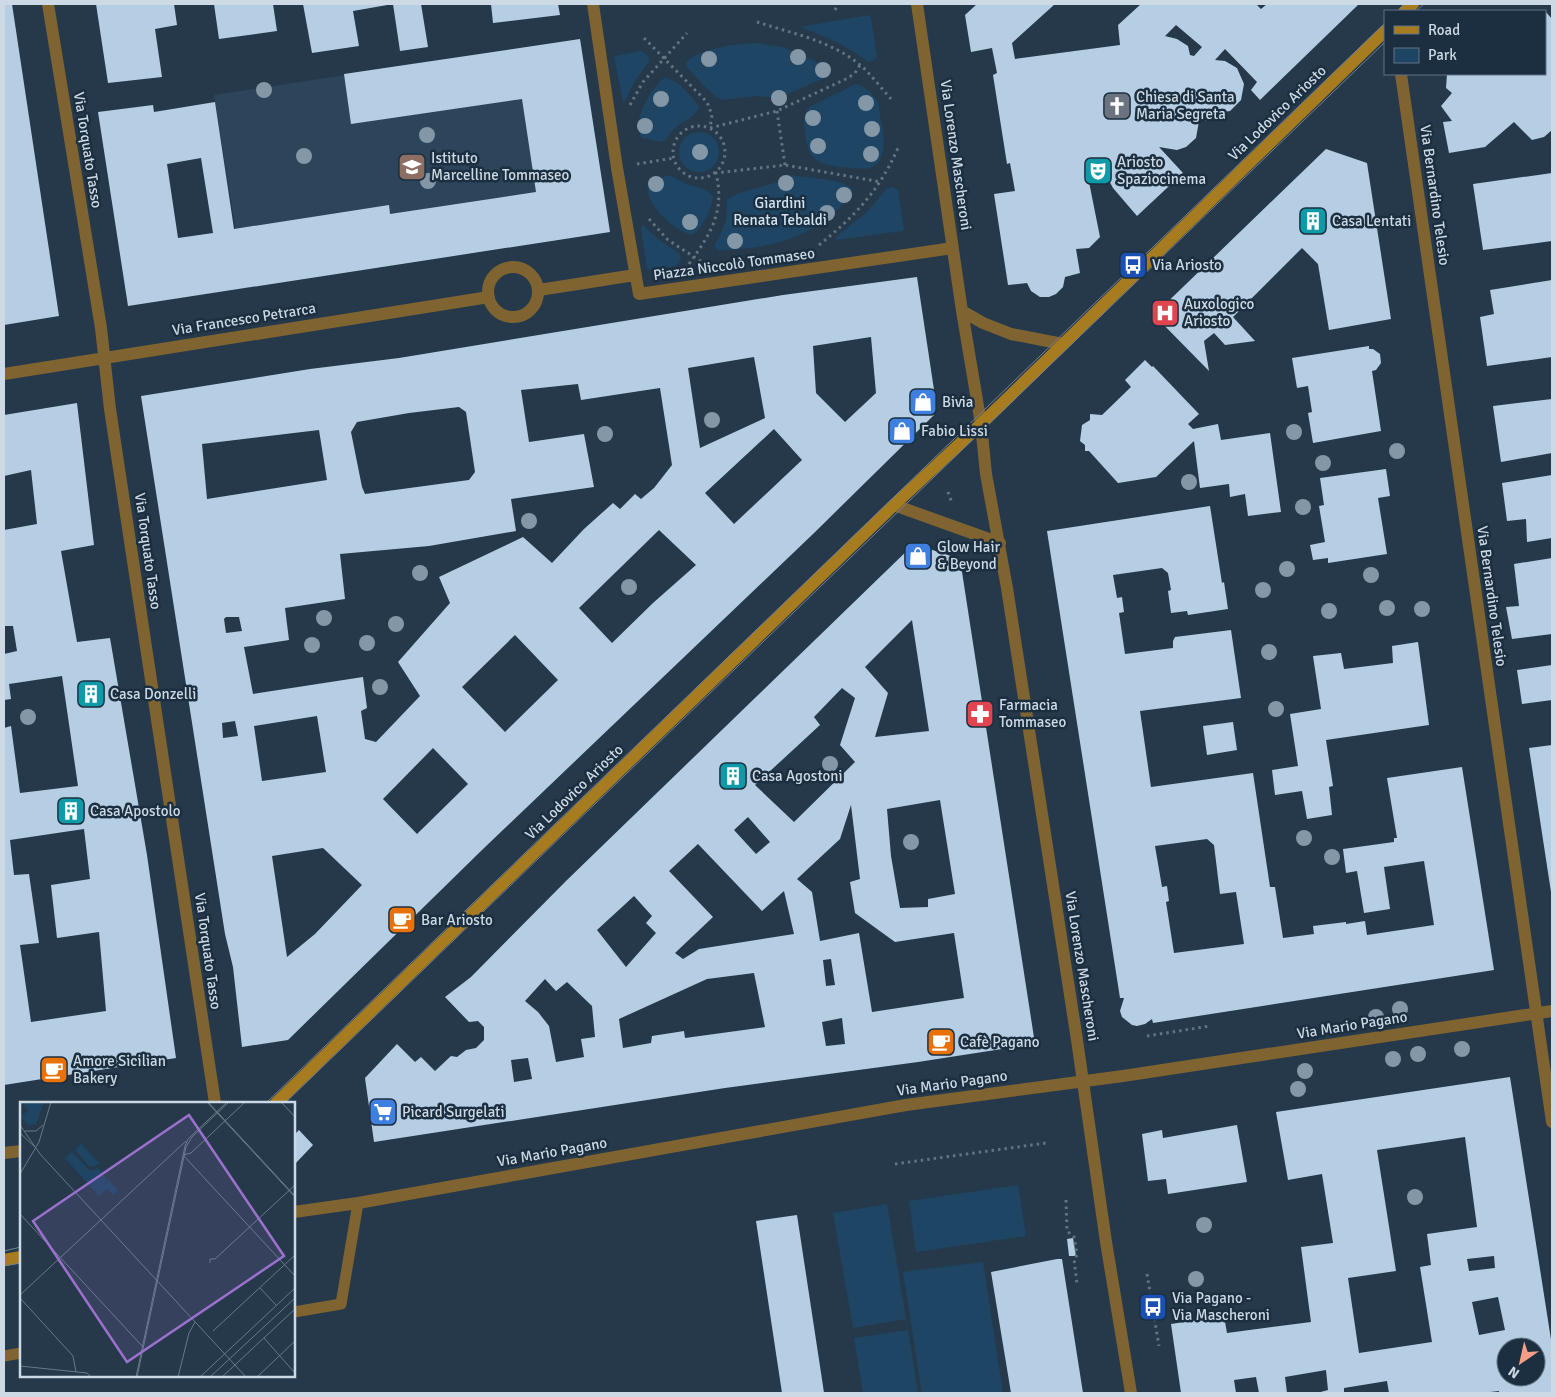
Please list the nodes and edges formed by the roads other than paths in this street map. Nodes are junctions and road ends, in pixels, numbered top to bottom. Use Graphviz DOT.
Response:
graph roads {
  1 [pos="48,4"];
  2 [pos="593,4"];
  3 [pos="917,4"];
  4 [pos="1384,32"];
  5 [pos="1401,75"];
  6 [pos="953,248"];
  7 [pos="635,275"];
  8 [pos="539,290"];
  9 [pos="489,296"];
  10 [pos="962,312"];
  11 [pos="1063,344"];
  12 [pos="106,357"];
  13 [pos="4,374"];
  14 [pos="981,424"];
  15 [pos="894,504"];
  16 [pos="1000,543"];
  17 [pos="1552,1011"];
  18 [pos="1536,1014"];
  19 [pos="1084,1081"];
  20 [pos="215,1102"];
  21 [pos="277,1102"];
  22 [pos="1552,1122"];
  23 [pos="20,1150"];
  24 [pos="4,1153"];
  25 [pos="358,1202"];
  26 [pos="295,1212"];
  27 [pos="20,1257"];
  28 [pos="4,1260"];
  29 [pos="295,1312"];
  30 [pos="20,1353"];
  31 [pos="4,1356"];
  32 [pos="1131,1393"];
  1 -- 12 [label="street, Via Torquato Tasso"];
  2 -- 7 [label="street, Piazza Niccolò Tommaseo"];
  3 -- 6 [label="street, Via Lorenzo Mascheroni"];
  4 -- 11 [label="main road, Via Lodovico Ariosto"];
  5 -- 18 [label="street, Via Bernardino Telesio"];
  6 -- 7 [label="street, Piazza Niccolò Tommaseo"];
  6 -- 10 [label="street, Via Lorenzo Mascheroni"];
  7 -- 8 [label="street"];
  8 -- 9 [label="street"];
  8 -- 9 [label="street"];
  9 -- 12 [label="street, Via Francesco Petrarca"];
  10 -- 11 [label="street"];
  10 -- 14 [label="street, Via Lorenzo Mascheroni"];
  11 -- 14 [label="main road, Via Lodovico Ariosto"];
  12 -- 13 [label="street, Via Francesco Petrarca"];
  12 -- 20 [label="street, Via Torquato Tasso"];
  14 -- 15 [label="main road, Via Lodovico Ariosto"];
  14 -- 16 [label="street, Via Lorenzo Mascheroni"];
  15 -- 16 [label="street"];
  15 -- 21 [label="main road, Via Lodovico Ariosto"];
  16 -- 19 [label="street, Via Lorenzo Mascheroni"];
  17 -- 18 [label="street, Via Mario Pagano"];
  18 -- 19 [label="street, Via Mario Pagano"];
  18 -- 22 [label="street, Via Bernardino Telesio"];
  19 -- 25 [label="street, Via Mario Pagano"];
  19 -- 32 [label="street, Via Lorenzo Mascheroni"];
  23 -- 24 [label="street"];
  25 -- 26 [label="street, Via Mario Pagano"];
  25 -- 29 [label="lane"];
  27 -- 28 [label="main road"];
  30 -- 31 [label="lane"];
}
